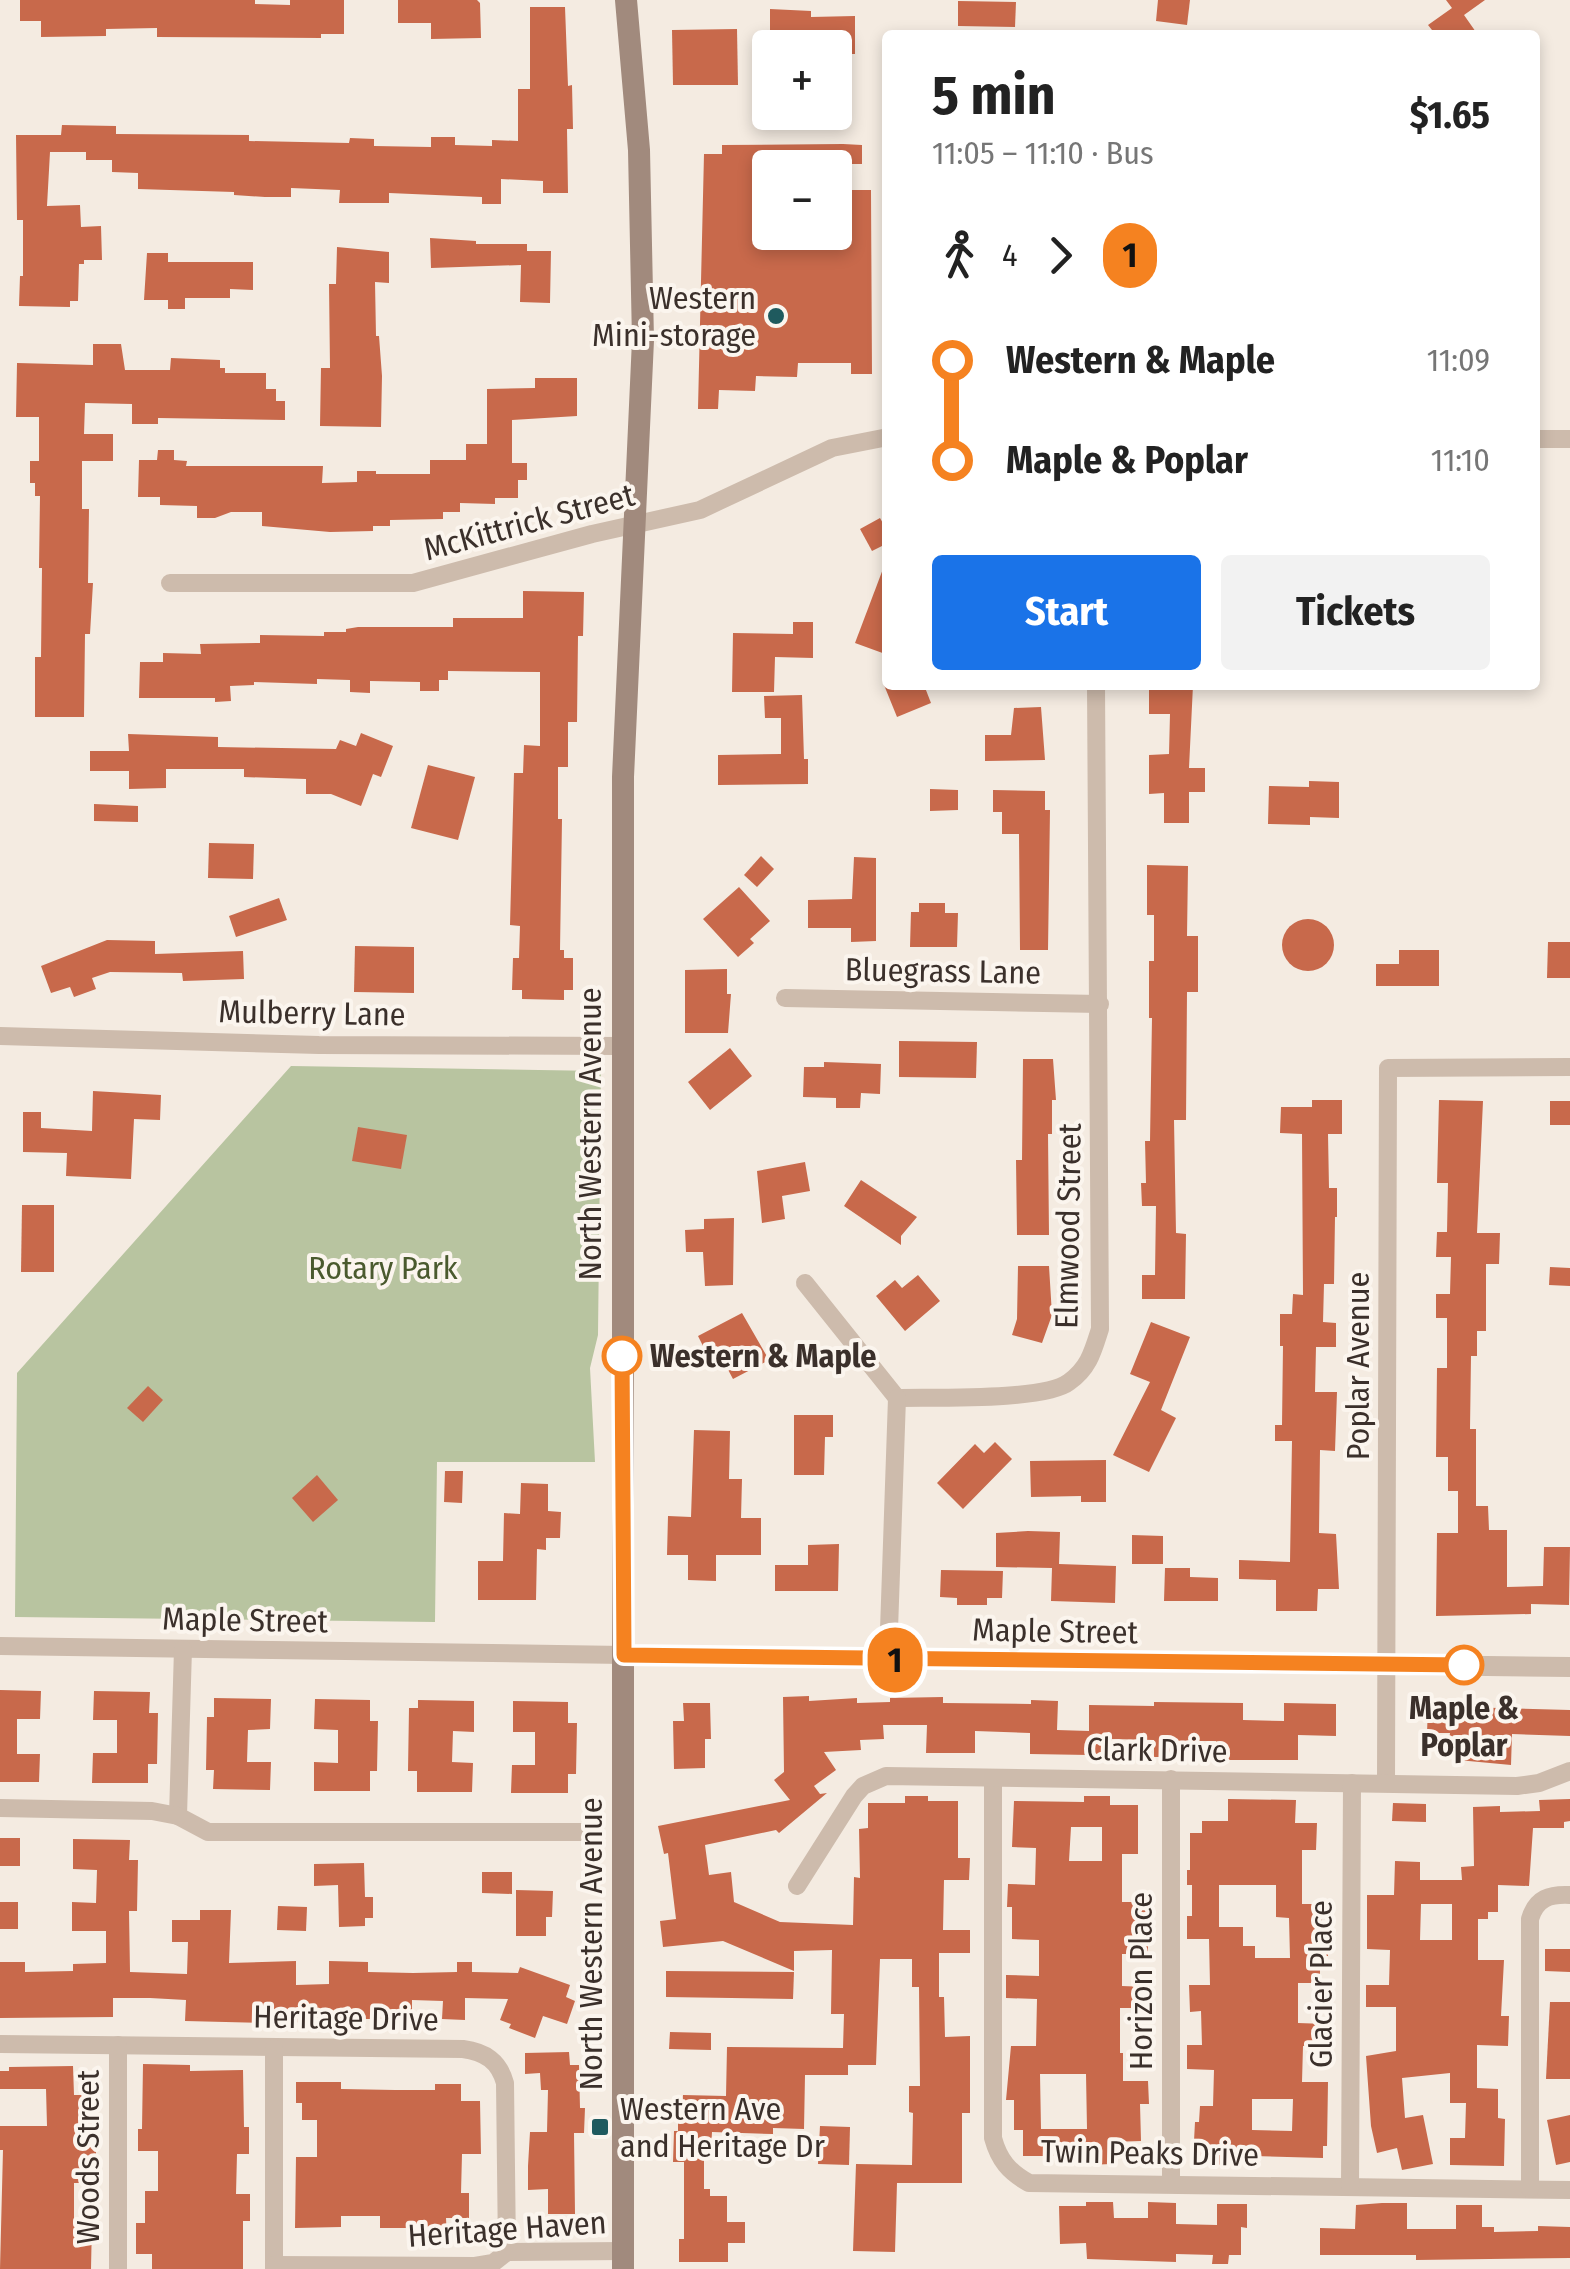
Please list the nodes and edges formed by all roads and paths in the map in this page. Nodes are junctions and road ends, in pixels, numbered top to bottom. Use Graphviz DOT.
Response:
graph roads {
  1 [pos="626,0"];
  2 [pos="882,438"];
  3 [pos="1540,439"];
  4 [pos="1570,440"];
  5 [pos="636,524"];
  6 [pos="170,583"];
  7 [pos="1096,690"];
  8 [pos="785,998"];
  9 [pos="1100,1004"];
  10 [pos="0,1036"];
  11 [pos="622,1046"];
  12 [pos="1570,1067"];
  13 [pos="805,1283"];
  14 [pos="896,1398"];
  15 [pos="0,1646"];
  16 [pos="183,1649"];
  17 [pos="624,1655"];
  18 [pos="888,1660"];
  19 [pos="1388,1664"];
  20 [pos="1570,1667"];
  21 [pos="1570,1771"];
  22 [pos="994,1778"];
  23 [pos="1172,1780"];
  24 [pos="1386,1782"];
  25 [pos="1352,1783"];
  26 [pos="0,1808"];
  27 [pos="178,1816"];
  28 [pos="585,1832"];
  29 [pos="797,1886"];
  30 [pos="1570,1895"];
  31 [pos="0,2044"];
  32 [pos="118,2045"];
  33 [pos="274,2048"];
  34 [pos="1172,2184"];
  35 [pos="1350,2186"];
  36 [pos="1530,2188"];
  37 [pos="1570,2190"];
  38 [pos="506,2252"];
  39 [pos="623,2260"];
  40 [pos="274,2267"];
  41 [pos="118,2269"];
  1 -- 5 [label="main road, North Western Avenue"];
  2 -- 5 [label="street, McKittrick Street"];
  3 -- 4 [label="street"];
  5 -- 6 [label="street, McKittrick Street"];
  5 -- 11 [label="main road, North Western Avenue"];
  7 -- 9 [label="street, Elmwood Street"];
  8 -- 9 [label="street, Bluegrass Lane"];
  9 -- 14 [label="street, Elmwood Street"];
  10 -- 11 [label="street, Mulberry Lane"];
  11 -- 17 [label="main road, North Western Avenue"];
  12 -- 19 [label="street, Poplar Avenue"];
  13 -- 14 [label="street"];
  14 -- 18 [label="street"];
  15 -- 16 [label="street, Maple Street"];
  16 -- 17 [label="street, Maple Street"];
  16 -- 27 [label="street"];
  17 -- 18 [label="street, Maple Street"];
  17 -- 39 [label="main road, North Western Avenue"];
  18 -- 19 [label="street, Maple Street"];
  19 -- 20 [label="street, Maple Street"];
  19 -- 24 [label="street"];
  21 -- 24 [label="street, Clark Drive"];
  22 -- 23 [label="street, Clark Drive"];
  22 -- 29 [label="street, Clark Drive"];
  22 -- 34 [label="street, Twin Peaks Drive"];
  23 -- 25 [label="street, Clark Drive"];
  23 -- 34 [label="street, Horizon Place"];
  24 -- 25 [label="street, Clark Drive"];
  25 -- 35 [label="street, Glacier Place"];
  26 -- 27 [label="street"];
  27 -- 28 [label="street"];
  30 -- 36 [label="street"];
  31 -- 32 [label="street, Heritage Drive"];
  32 -- 33 [label="street, Heritage Drive"];
  32 -- 41 [label="street, Woods Street"];
  33 -- 38 [label="street, Heritage Drive"];
  33 -- 40 [label="street"];
  34 -- 35 [label="street, Twin Peaks Drive"];
  35 -- 36 [label="street, Twin Peaks Drive"];
  36 -- 37 [label="street, Twin Peaks Drive"];
  38 -- 39 [label="street, Heritage Haven"];
  38 -- 40 [label="street, Heritage Haven"];
}
